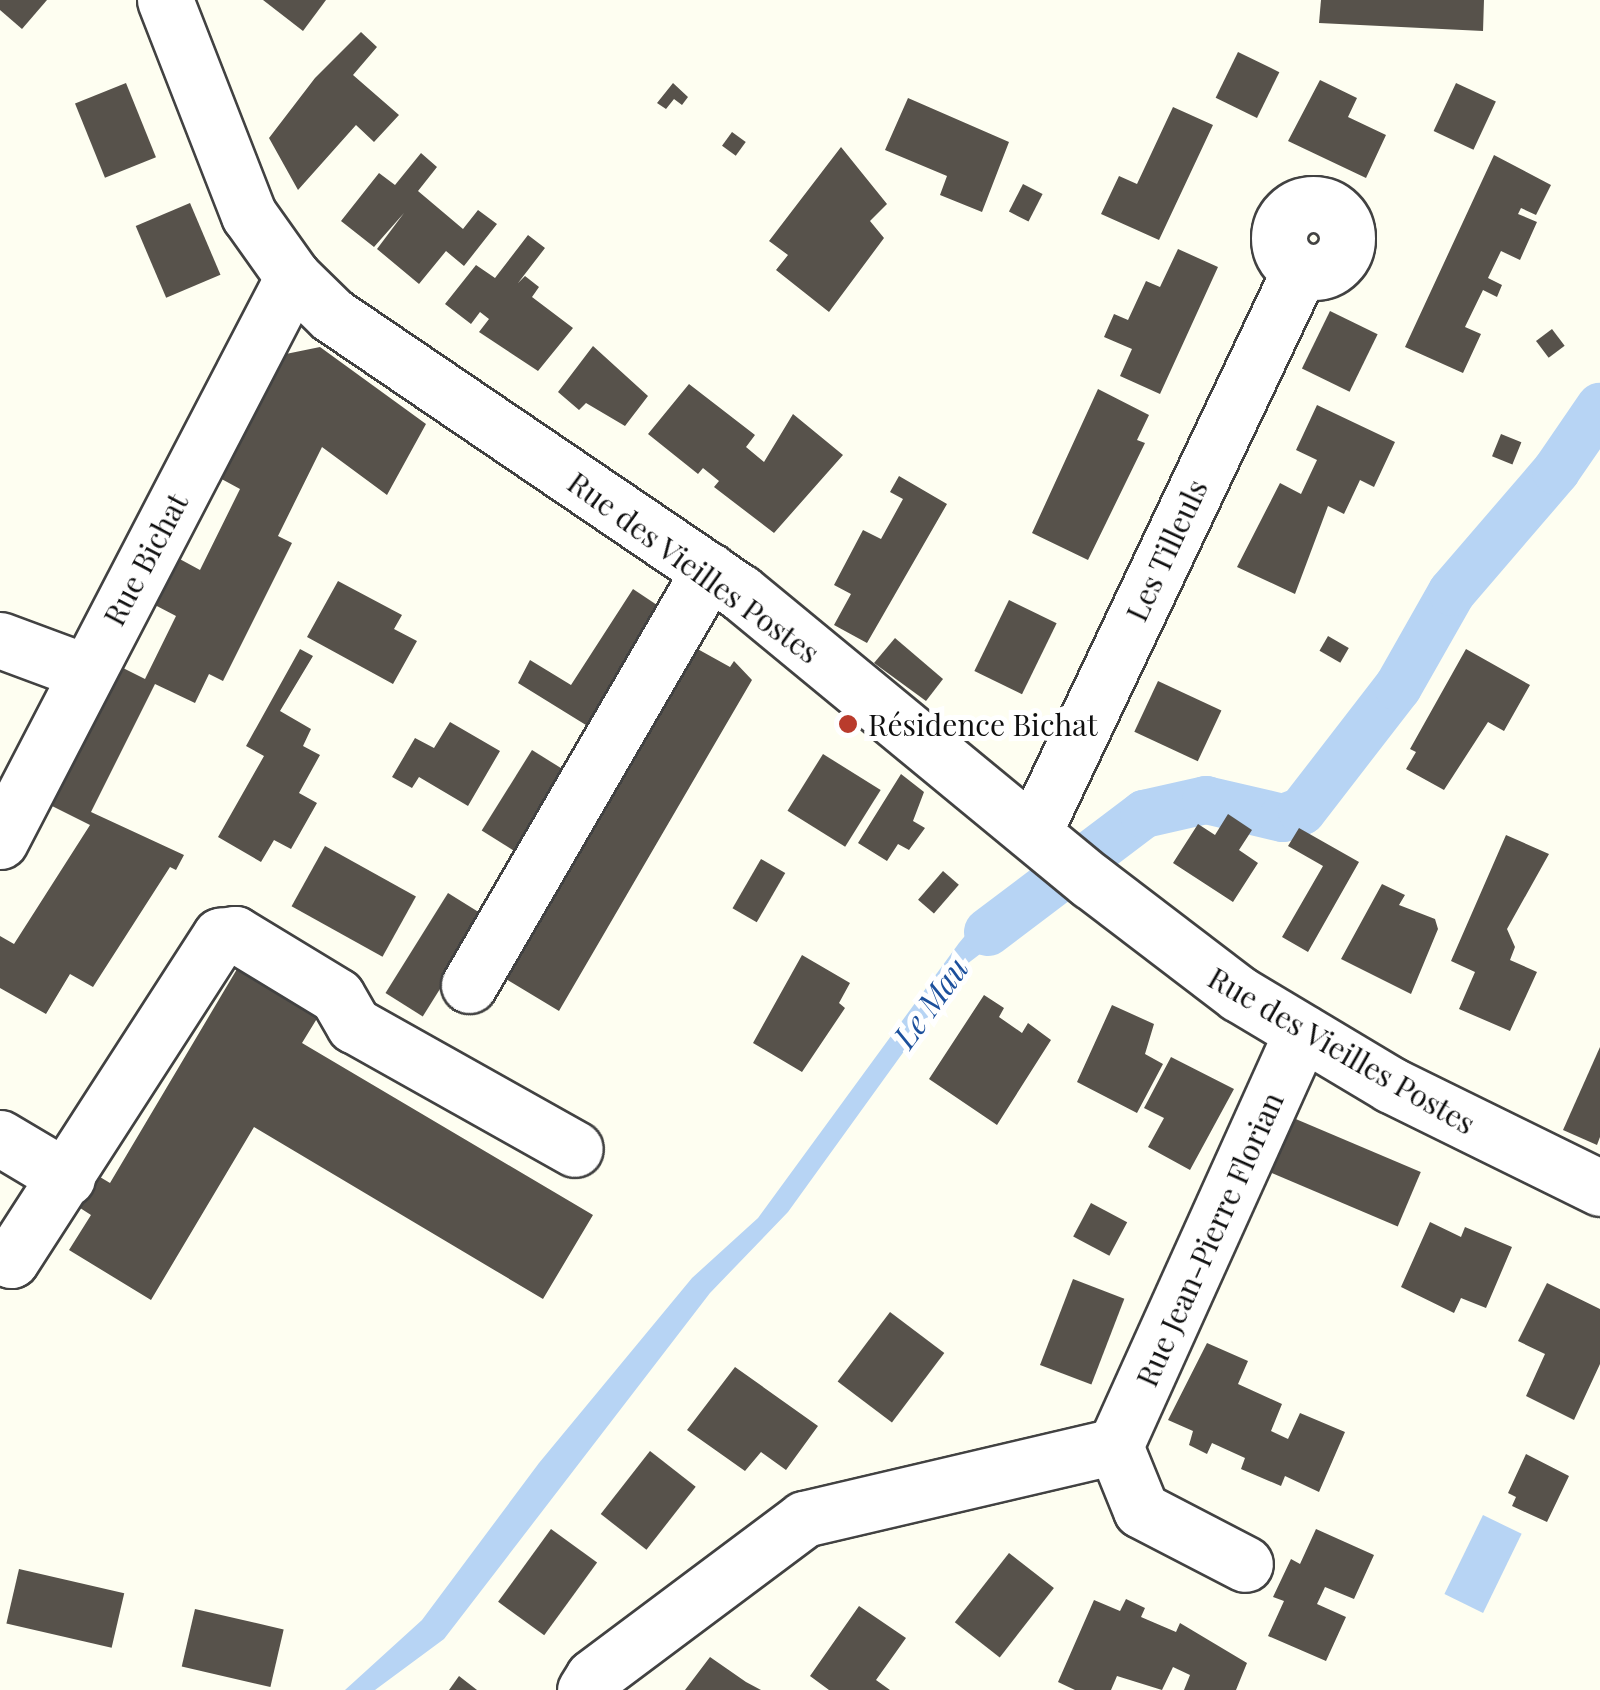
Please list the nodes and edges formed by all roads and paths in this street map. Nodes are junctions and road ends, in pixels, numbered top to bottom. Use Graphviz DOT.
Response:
graph roads {
  1 [pos="165,0"];
  2 [pos="1300,270"];
  3 [pos="293,277"];
  4 [pos="709,571"];
  5 [pos="0,640"];
  6 [pos="86,672"];
  7 [pos="0,841"];
  8 [pos="1062,856"];
  9 [pos="469,985"];
  10 [pos="1302,1032"];
  11 [pos="0,1138"];
  12 [pos="576,1149"];
  13 [pos="67,1178"];
  14 [pos="1600,1188"];
  15 [pos="0,1255"];
  16 [pos="1115,1446"];
  17 [pos="1246,1564"];
  18 [pos="585,1690"];
  1 -- 3 [label="street, Rue des Vieilles Postes"];
  2 -- 8 [label="street, Les Tilleuls"];
  3 -- 4 [label="street, Rue des Vieilles Postes"];
  3 -- 6 [label="street, Rue Bichat"];
  4 -- 8 [label="street, Rue des Vieilles Postes"];
  4 -- 9 [label="street"];
  5 -- 6 [label="street"];
  6 -- 7 [label="street, Rue Bichat"];
  8 -- 10 [label="street, Rue des Vieilles Postes"];
  10 -- 14 [label="street, Rue des Vieilles Postes"];
  10 -- 16 [label="street, Rue Jean-Pierre Florian"];
  11 -- 13 [label="street"];
  12 -- 13 [label="street"];
  13 -- 15 [label="street"];
  16 -- 17 [label="street"];
  16 -- 18 [label="street"];
}
